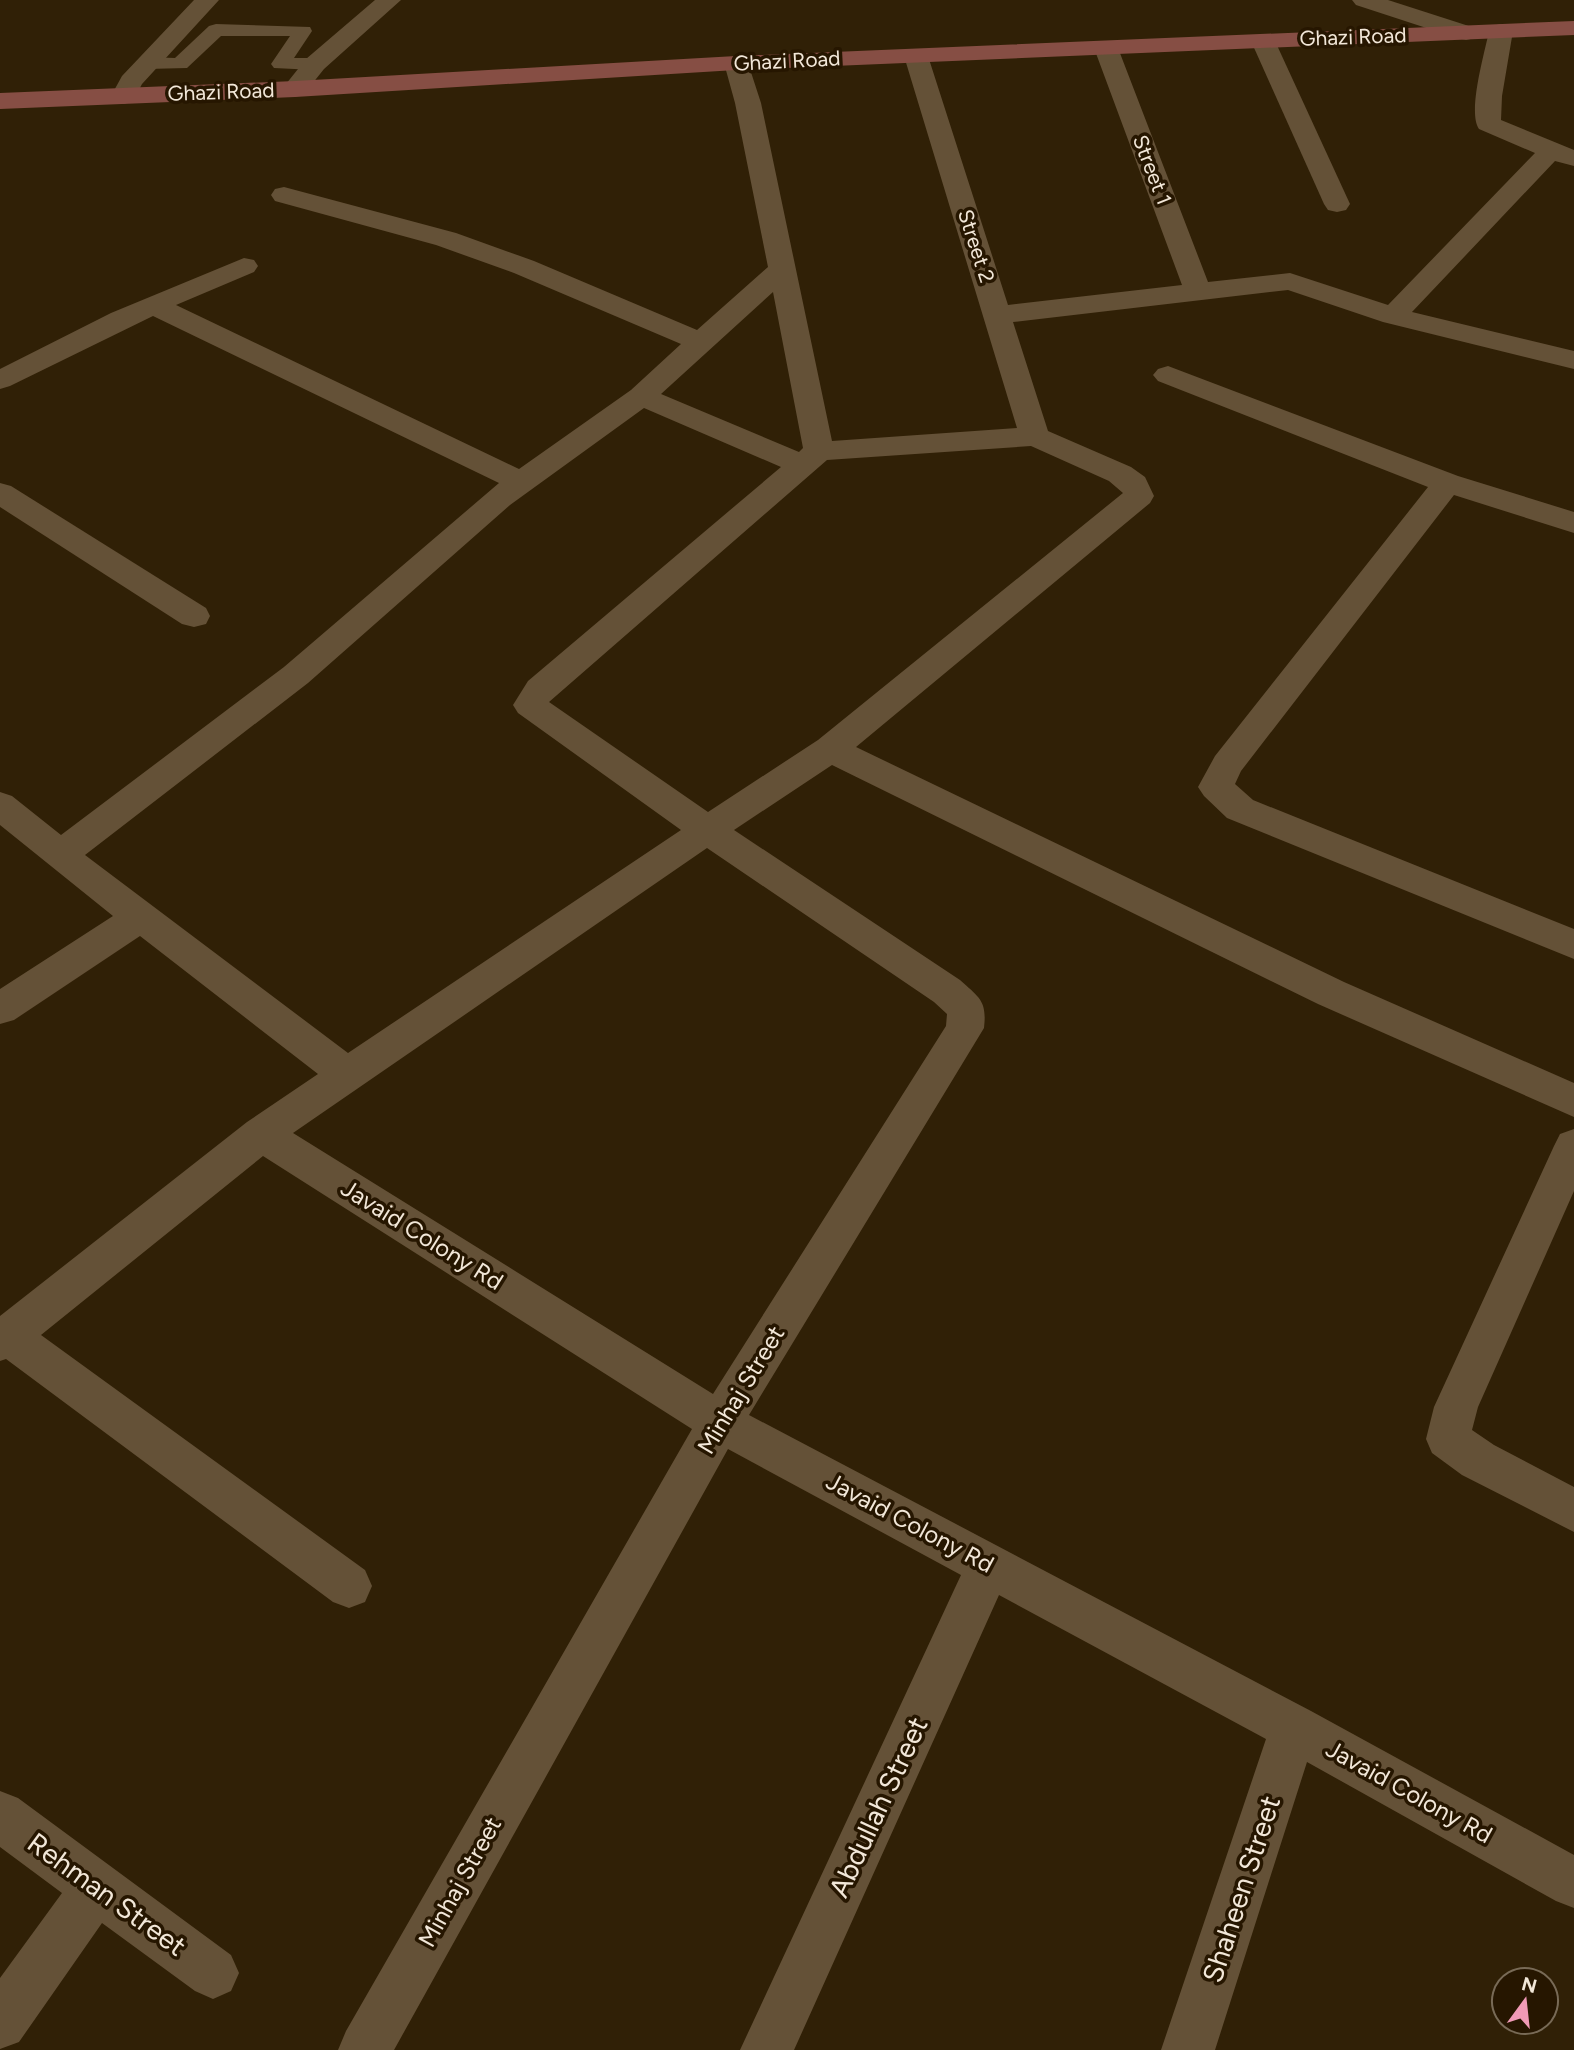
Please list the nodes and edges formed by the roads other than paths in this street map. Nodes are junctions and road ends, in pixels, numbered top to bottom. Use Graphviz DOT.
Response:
graph roads {
  1 [pos="207,0"];
  2 [pos="389,0"];
  3 [pos="1364,0"];
  4 [pos="1574,28"];
  5 [pos="1501,31"];
  6 [pos="1466,33"];
  7 [pos="1263,41"];
  8 [pos="1106,48"];
  9 [pos="916,56"];
  10 [pos="147,63"];
  11 [pos="736,63"];
  12 [pos="315,64"];
  13 [pos="296,89"];
  14 [pos="124,96"];
  15 [pos="0,100"];
  16 [pos="1563,155"];
  17 [pos="284,195"];
  18 [pos="1338,204"];
  19 [pos="244,266"];
  20 [pos="782,269"];
  21 [pos="1198,292"];
  22 [pos="153,305"];
  23 [pos="998,315"];
  24 [pos="1393,316"];
  25 [pos="701,342"];
  26 [pos="1574,360"];
  27 [pos="1168,375"];
  28 [pos="0,380"];
  29 [pos="641,396"];
  30 [pos="1035,436"];
  31 [pos="811,458"];
  32 [pos="521,482"];
  33 [pos="1447,483"];
  34 [pos="0,494"];
  35 [pos="1574,523"];
  36 [pos="194,616"];
  37 [pos="830,749"];
  38 [pos="0,805"];
  39 [pos="707,830"];
  40 [pos="60,855"];
  41 [pos="140,917"];
  42 [pos="1574,945"];
  43 [pos="0,1009"];
  44 [pos="348,1075"];
  45 [pos="1574,1101"];
  46 [pos="261,1134"];
  47 [pos="1574,1146"];
  48 [pos="4,1339"];
  49 [pos="720,1422"];
  50 [pos="1574,1511"];
  51 [pos="989,1565"];
  52 [pos="349,1586"];
  53 [pos="1294,1728"];
  54 [pos="0,1816"];
  55 [pos="1574,1883"];
  56 [pos="97,1887"];
  57 [pos="213,1973"];
  58 [pos="0,2023"];
  59 [pos="365,2050"];
  60 [pos="767,2050"];
  61 [pos="1188,2050"];
  1 -- 10 [label="street"];
  2 -- 12 [label="street"];
  3 -- 6 [label="street"];
  4 -- 5 [label="main road, Ghazi Road"];
  5 -- 6 [label="main road, Ghazi Road"];
  5 -- 16 [label="street"];
  6 -- 7 [label="main road, Ghazi Road"];
  7 -- 8 [label="main road, Ghazi Road"];
  7 -- 18 [label="street"];
  8 -- 9 [label="main road, Ghazi Road"];
  8 -- 21 [label="street, Street 1"];
  9 -- 11 [label="main road, Ghazi Road"];
  9 -- 23 [label="street, Street 2"];
  10 -- 12 [label="lane"];
  10 -- 14 [label="street"];
  11 -- 13 [label="main road, Ghazi Road"];
  11 -- 20 [label="street"];
  12 -- 13 [label="street"];
  13 -- 14 [label="main road, Ghazi Road"];
  14 -- 15 [label="main road, Ghazi Road"];
  16 -- 24 [label="street"];
  17 -- 25 [label="street"];
  19 -- 22 [label="street"];
  20 -- 25 [label="street"];
  20 -- 31 [label="street"];
  21 -- 23 [label="street"];
  21 -- 24 [label="street"];
  22 -- 28 [label="street"];
  22 -- 32 [label="street"];
  23 -- 30 [label="street, Street 2"];
  24 -- 26 [label="street"];
  25 -- 29 [label="street"];
  27 -- 33 [label="street"];
  29 -- 31 [label="street"];
  29 -- 32 [label="street"];
  30 -- 31 [label="street"];
  30 -- 37 [label="street"];
  31 -- 39 [label="street"];
  32 -- 40 [label="street"];
  33 -- 35 [label="street"];
  33 -- 42 [label="street"];
  34 -- 36 [label="street"];
  37 -- 39 [label="street"];
  37 -- 45 [label="street"];
  38 -- 40 [label="street"];
  39 -- 44 [label="street"];
  39 -- 49 [label="street, Minhaj Street"];
  40 -- 41 [label="street"];
  41 -- 43 [label="street"];
  41 -- 44 [label="street"];
  44 -- 46 [label="street"];
  46 -- 48 [label="street"];
  46 -- 49 [label="street, Javaid Colony Rd"];
  47 -- 50 [label="street"];
  48 -- 52 [label="street"];
  49 -- 51 [label="street, Javaid Colony Rd"];
  49 -- 59 [label="street, Minhaj Street"];
  51 -- 53 [label="street, Javaid Colony Rd"];
  51 -- 60 [label="street, Abdullah Street"];
  53 -- 55 [label="street, Javaid Colony Rd"];
  53 -- 61 [label="street, Shaheen Street"];
  54 -- 56 [label="street, Rehman Street"];
  56 -- 57 [label="street, Rehman Street"];
  56 -- 58 [label="street"];
}
